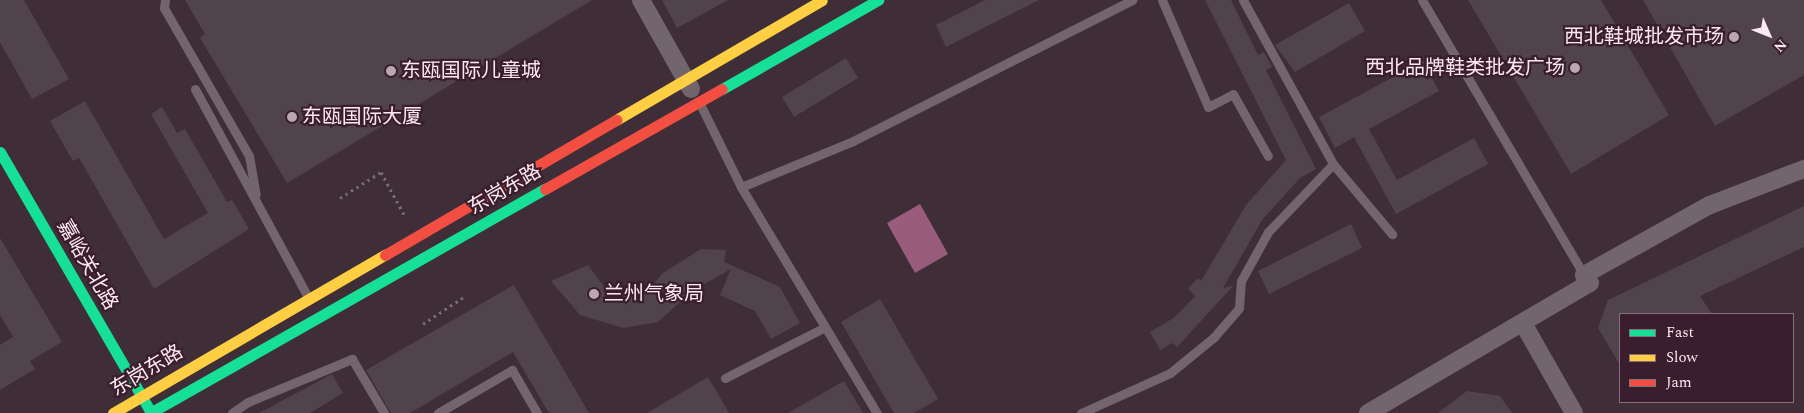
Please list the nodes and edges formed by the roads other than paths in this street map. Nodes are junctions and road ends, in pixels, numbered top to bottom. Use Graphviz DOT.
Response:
graph roads {
  1 [pos="165,0"];
  2 [pos="640,0"];
  3 [pos="822,0"];
  4 [pos="878,0"];
  5 [pos="1132,0"];
  6 [pos="1162,0"];
  7 [pos="1243,0"];
  8 [pos="1422,0"];
  9 [pos="685,78"];
  10 [pos="195,89"];
  11 [pos="698,102"];
  12 [pos="0,152"];
  13 [pos="1268,156"];
  14 [pos="1333,164"];
  15 [pos="1804,169"];
  16 [pos="741,187"];
  17 [pos="258,204"];
  18 [pos="1392,234"];
  19 [pos="1584,274"];
  20 [pos="308,296"];
  21 [pos="1524,325"];
  22 [pos="825,327"];
  23 [pos="725,378"];
  24 [pos="142,397"];
  25 [pos="113,413"];
  26 [pos="150,413"];
  27 [pos="232,413"];
  28 [pos="384,413"];
  29 [pos="438,413"];
  30 [pos="537,413"];
  31 [pos="877,413"];
  32 [pos="1081,413"];
  33 [pos="1368,413"];
  34 [pos="1574,413"];
  1 -- 17 [label="lane"];
  2 -- 9 [label="street"];
  3 -- 9 [label="main road, 东岗东路"];
  4 -- 11 [label="main road, 东岗东路"];
  5 -- 16 [label="lane"];
  6 -- 13 [label="lane"];
  7 -- 14 [label="lane"];
  8 -- 19 [label="lane"];
  9 -- 11 [label="street"];
  9 -- 20 [label="main road, 东岗东路"];
  10 -- 17 [label="lane"];
  11 -- 16 [label="lane"];
  11 -- 26 [label="main road, 东岗东路"];
  12 -- 24 [label="main road, 嘉峪关北路"];
  14 -- 18 [label="lane"];
  14 -- 32 [label="lane"];
  15 -- 19 [label="street"];
  16 -- 22 [label="lane"];
  17 -- 20 [label="lane"];
  19 -- 21 [label="street"];
  20 -- 24 [label="main road, 东岗东路"];
  21 -- 33 [label="street"];
  21 -- 34 [label="street"];
  22 -- 23 [label="lane"];
  22 -- 31 [label="lane"];
  24 -- 25 [label="main road, 东岗东路"];
  24 -- 26 [label="main road, 嘉峪关北路"];
  27 -- 28 [label="lane"];
  29 -- 30 [label="lane"];
}
